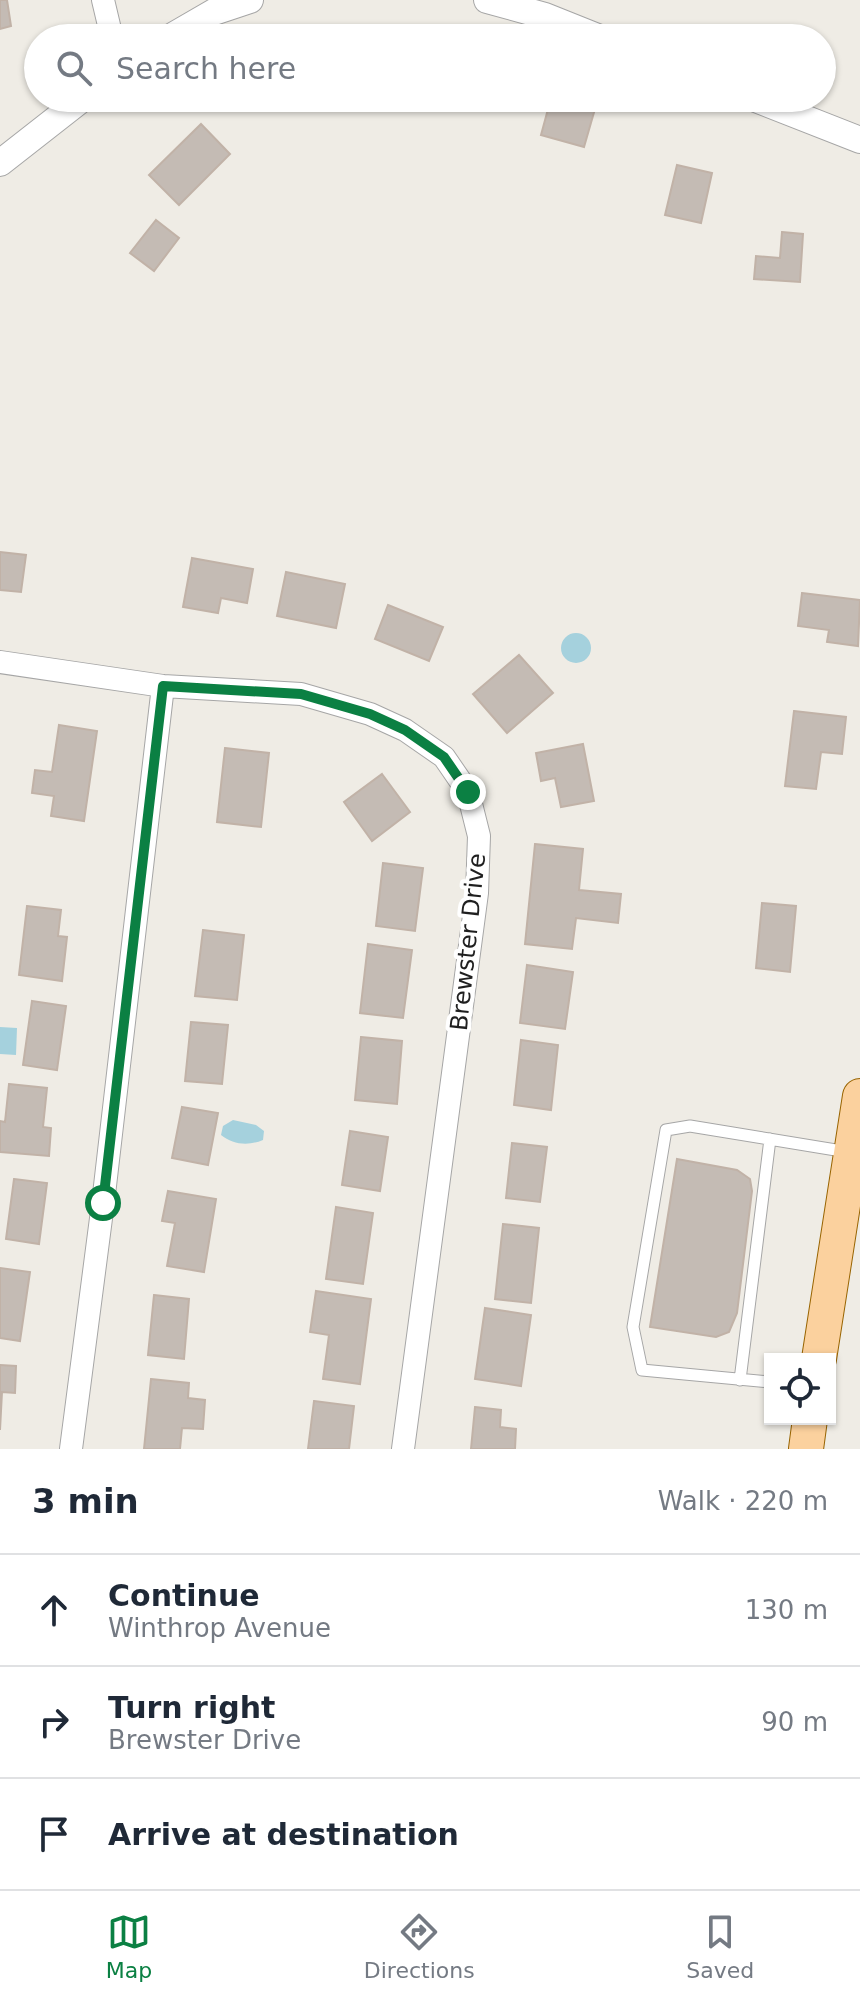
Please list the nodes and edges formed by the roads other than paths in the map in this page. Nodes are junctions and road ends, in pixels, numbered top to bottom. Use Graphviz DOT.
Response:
graph roads {
  1 [pos="103,0"];
  2 [pos="250,0"];
  3 [pos="487,0"];
  4 [pos="109,24"];
  5 [pos="193,24"];
  6 [pos="565,24"];
  7 [pos="65,112"];
  8 [pos="789,112"];
  9 [pos="860,140"];
  10 [pos="0,163"];
  11 [pos="0,662"];
  12 [pos="163,686"];
  13 [pos="860,1096"];
  14 [pos="770,1139"];
  15 [pos="852,1152"];
  16 [pos="820,1353"];
  17 [pos="740,1380"];
  18 [pos="764,1382"];
  19 [pos="809,1425"];
  20 [pos="71,1449"];
  21 [pos="403,1449"];
  22 [pos="806,1449"];
  1 -- 4 [label="street"];
  2 -- 5 [label="street"];
  3 -- 6 [label="street"];
  7 -- 10 [label="street"];
  8 -- 9 [label="street"];
  11 -- 12 [label="street, Brewster Drive"];
  12 -- 20 [label="street"];
  12 -- 21 [label="street, Brewster Drive"];
  13 -- 15 [label="main road"];
  14 -- 15 [label="lane"];
  14 -- 17 [label="lane"];
  14 -- 17 [label="lane"];
  15 -- 16 [label="main road"];
  17 -- 18 [label="lane"];
  19 -- 22 [label="main road"];
}
